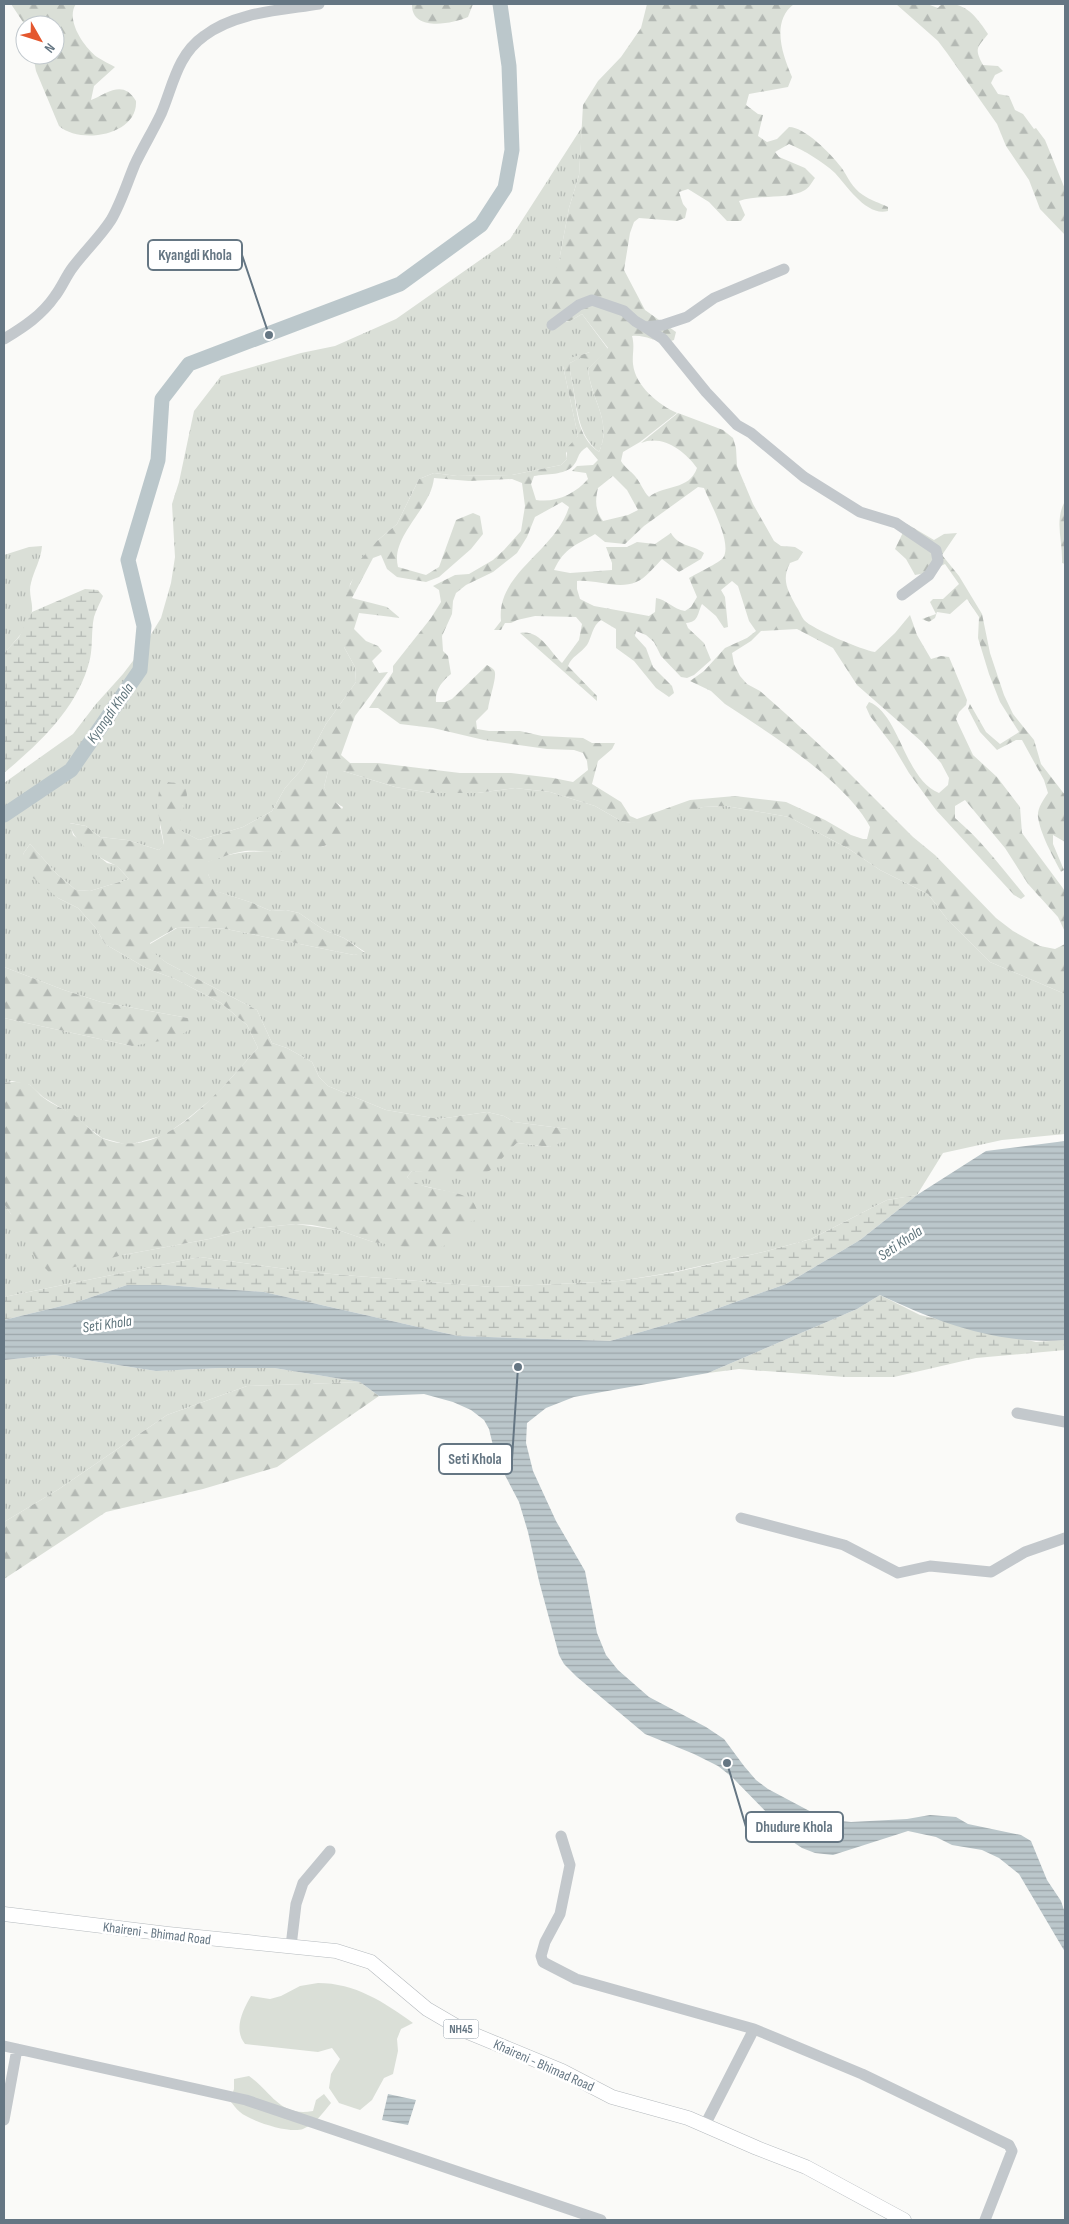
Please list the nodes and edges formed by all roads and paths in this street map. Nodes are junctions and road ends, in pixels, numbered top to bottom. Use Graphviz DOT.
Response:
graph roads {
  1 [pos="319,4"];
  2 [pos="784,269"];
  3 [pos="552,325"];
  4 [pos="645,327"];
  5 [pos="4,339"];
  6 [pos="902,595"];
  7 [pos="1017,1413"];
  8 [pos="1065,1422"];
  9 [pos="741,1518"];
  10 [pos="1065,1538"];
  11 [pos="561,1836"];
  12 [pos="330,1852"];
  13 [pos="4,1914"];
  14 [pos="291,1946"];
  15 [pos="754,2028"];
  16 [pos="4,2046"];
  17 [pos="17,2049"];
  18 [pos="4,2120"];
  19 [pos="705,2125"];
  20 [pos="601,2220"];
  21 [pos="904,2220"];
  22 [pos="985,2220"];
  1 -- 5 [label="street"];
  2 -- 4 [label="street"];
  3 -- 4 [label="street"];
  4 -- 6 [label="street"];
  7 -- 8 [label="street"];
  9 -- 10 [label="street"];
  11 -- 15 [label="street"];
  12 -- 14 [label="street"];
  13 -- 14 [label="main road, Khaireni - Bhimad Road / NH45"];
  14 -- 19 [label="main road, Khaireni - Bhimad Road / NH45"];
  15 -- 19 [label="street"];
  15 -- 22 [label="street"];
  16 -- 17 [label="street"];
  17 -- 18 [label="street"];
  17 -- 20 [label="street"];
  19 -- 21 [label="main road, Khaireni - Bhimad Road / NH45"];
}
